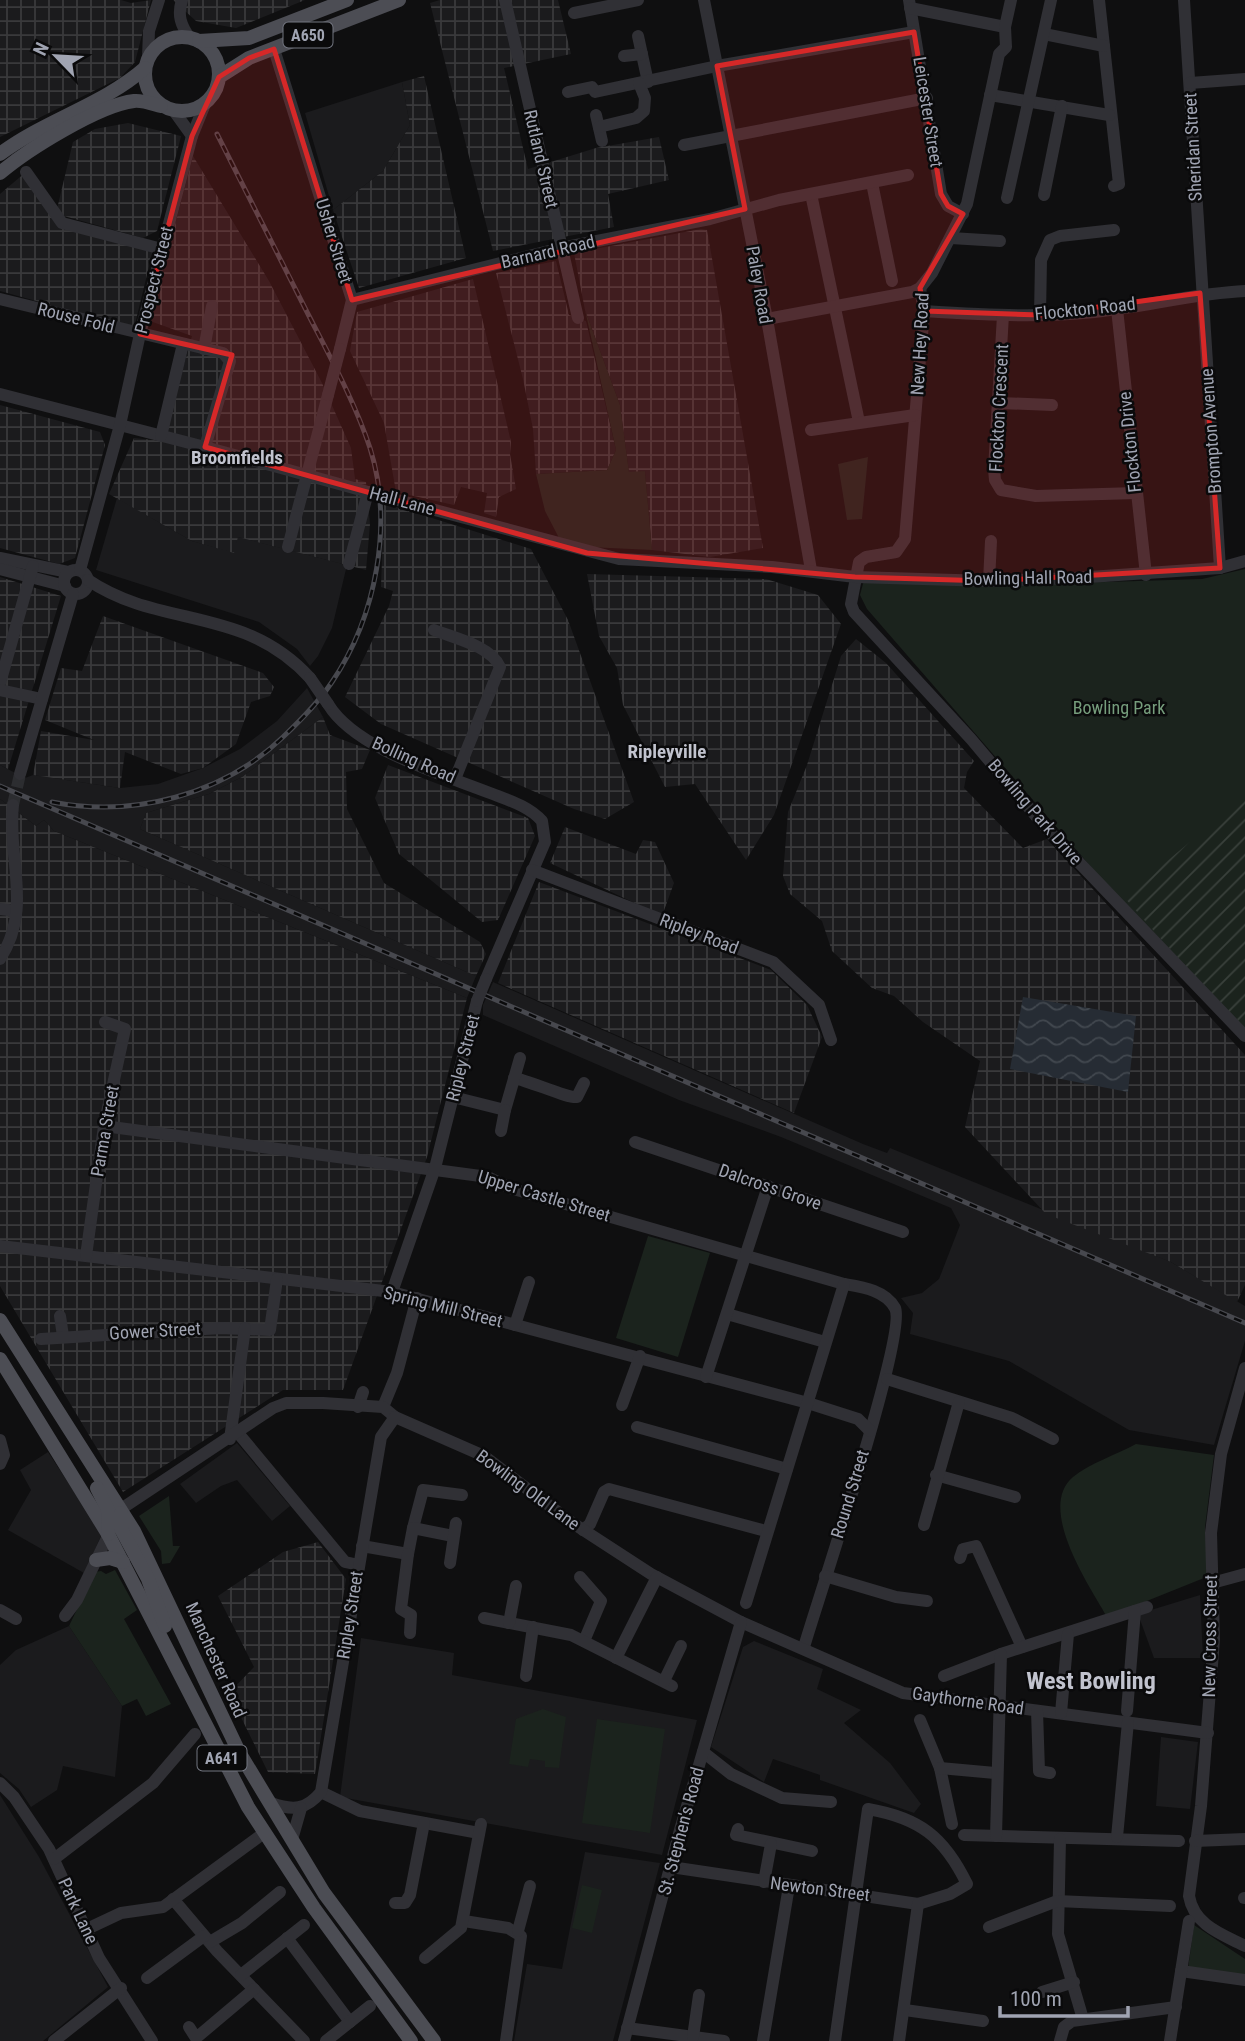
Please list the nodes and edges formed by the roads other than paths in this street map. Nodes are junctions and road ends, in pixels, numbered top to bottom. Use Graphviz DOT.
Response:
graph roads {
  1 [pos="159,0"];
  2 [pos="182,0"];
  3 [pos="347,0"];
  4 [pos="399,0"];
  5 [pos="505,0"];
  6 [pos="638,0"];
  7 [pos="704,0"];
  8 [pos="1011,0"];
  9 [pos="1051,0"];
  10 [pos="1099,0"];
  11 [pos="1184,0"];
  12 [pos="909,4"];
  13 [pos="948,7"];
  14 [pos="574,13"];
  15 [pos="1005,27"];
  16 [pos="915,32"];
  17 [pos="1044,34"];
  18 [pos="638,36"];
  19 [pos="195,40"];
  20 [pos="1104,46"];
  21 [pos="274,49"];
  22 [pos="642,54"];
  23 [pos="624,56"];
  24 [pos="147,62"];
  25 [pos="718,66"];
  26 [pos="219,77"];
  27 [pos="1245,79"];
  28 [pos="644,82"];
  29 [pos="1190,83"];
  30 [pos="568,92"];
  31 [pos="990,95"];
  32 [pos="927,98"];
  33 [pos="1029,100"];
  34 [pos="205,104"];
  35 [pos="1062,106"];
  36 [pos="168,108"];
  37 [pos="1109,115"];
  38 [pos="192,136"];
  39 [pos="731,138"];
  40 [pos="602,141"];
  41 [pos="684,145"];
  42 [pos="0,154"];
  43 [pos="26,172"];
  44 [pos="0,173"];
  45 [pos="908,175"];
  46 [pos="872,183"];
  47 [pos="1114,186"];
  48 [pos="811,194"];
  49 [pos="1044,195"];
  50 [pos="1007,198"];
  51 [pos="745,209"];
  52 [pos="962,214"];
  53 [pos="1114,230"];
  54 [pos="951,238"];
  55 [pos="1000,241"];
  56 [pos="162,248"];
  57 [pos="561,248"];
  58 [pos="892,281"];
  59 [pos="920,288"];
  60 [pos="1245,291"];
  61 [pos="1200,293"];
  62 [pos="0,299"];
  63 [pos="352,300"];
  64 [pos="836,304"];
  65 [pos="212,306"];
  66 [pos="1117,309"];
  67 [pos="924,312"];
  68 [pos="1003,315"];
  69 [pos="1040,316"];
  70 [pos="578,318"];
  71 [pos="767,319"];
  72 [pos="140,334"];
  73 [pos="183,344"];
  74 [pos="204,349"];
  75 [pos="0,394"];
  76 [pos="1000,403"];
  77 [pos="1052,404"];
  78 [pos="915,415"];
  79 [pos="859,422"];
  80 [pos="120,425"];
  81 [pos="811,430"];
  82 [pos="160,436"];
  83 [pos="205,447"];
  84 [pos="306,475"];
  85 [pos="368,492"];
  86 [pos="1136,493"];
  87 [pos="990,541"];
  88 [pos="288,547"];
  89 [pos="0,558"];
  90 [pos="1245,561"];
  91 [pos="349,564"];
  92 [pos="1220,568"];
  93 [pos="0,569"];
  94 [pos="811,570"];
  95 [pos="31,572"];
  96 [pos="79,574"];
  97 [pos="1146,575"];
  98 [pos="855,576"];
  99 [pos="989,581"];
  100 [pos="73,591"];
  101 [pos="106,592"];
  102 [pos="434,629"];
  103 [pos="0,631"];
  104 [pos="14,634"];
  105 [pos="0,683"];
  106 [pos="0,690"];
  107 [pos="42,699"];
  108 [pos="20,774"];
  109 [pos="455,779"];
  110 [pos="13,805"];
  111 [pos="545,828"];
  112 [pos="532,870"];
  113 [pos="0,909"];
  114 [pos="16,911"];
  115 [pos="0,959"];
  116 [pos="105,1021"];
  117 [pos="1245,1036"];
  118 [pos="831,1040"];
  119 [pos="520,1058"];
  120 [pos="514,1078"];
  121 [pos="584,1083"];
  122 [pos="453,1097"];
  123 [pos="505,1110"];
  124 [pos="104,1126"];
  125 [pos="500,1131"];
  126 [pos="635,1142"];
  127 [pos="435,1168"];
  128 [pos="768,1186"];
  129 [pos="903,1232"];
  130 [pos="0,1246"];
  131 [pos="746,1255"];
  132 [pos="86,1256"];
  133 [pos="277,1279"];
  134 [pos="528,1282"];
  135 [pos="844,1284"];
  136 [pos="392,1292"];
  137 [pos="417,1298"];
  138 [pos="727,1314"];
  139 [pos="60,1316"];
  140 [pos="0,1320"];
  141 [pos="515,1325"];
  142 [pos="245,1328"];
  143 [pos="63,1336"];
  144 [pos="41,1339"];
  145 [pos="896,1340"];
  146 [pos="825,1342"];
  147 [pos="640,1356"];
  148 [pos="0,1359"];
  149 [pos="1245,1368"];
  150 [pos="706,1377"];
  151 [pos="887,1379"];
  152 [pos="363,1392"];
  153 [pos="959,1402"];
  154 [pos="808,1403"];
  155 [pos="622,1405"];
  156 [pos="383,1407"];
  157 [pos="358,1408"];
  158 [pos="395,1417"];
  159 [pos="637,1427"];
  160 [pos="870,1431"];
  161 [pos="234,1436"];
  162 [pos="0,1438"];
  163 [pos="1052,1439"];
  164 [pos="89,1461"];
  165 [pos="0,1464"];
  166 [pos="787,1469"];
  167 [pos="936,1475"];
  168 [pos="1015,1497"];
  169 [pos="458,1500"];
  170 [pos="121,1509"];
  171 [pos="924,1525"];
  172 [pos="413,1528"];
  173 [pos="583,1530"];
  174 [pos="766,1531"];
  175 [pos="108,1534"];
  176 [pos="362,1546"];
  177 [pos="408,1554"];
  178 [pos="960,1558"];
  179 [pos="96,1560"];
  180 [pos="124,1562"];
  181 [pos="450,1563"];
  182 [pos="359,1565"];
  183 [pos="1245,1574"];
  184 [pos="825,1576"];
  185 [pos="580,1577"];
  186 [pos="657,1577"];
  187 [pos="1212,1583"];
  188 [pos="516,1586"];
  189 [pos="927,1601"];
  190 [pos="746,1603"];
  191 [pos="0,1610"];
  192 [pos="65,1616"];
  193 [pos="484,1618"];
  194 [pos="16,1619"];
  195 [pos="741,1622"];
  196 [pos="509,1623"];
  197 [pos="533,1627"];
  198 [pos="410,1633"];
  199 [pos="1068,1634"];
  200 [pos="584,1641"];
  201 [pos="681,1646"];
  202 [pos="804,1647"];
  203 [pos="1022,1647"];
  204 [pos="1000,1654"];
  205 [pos="171,1658"];
  206 [pos="616,1658"];
  207 [pos="526,1676"];
  208 [pos="944,1676"];
  209 [pos="1000,1706"];
  210 [pos="1037,1711"];
  211 [pos="1061,1713"];
  212 [pos="1128,1716"];
  213 [pos="920,1720"];
  214 [pos="1208,1733"];
  215 [pos="195,1734"];
  216 [pos="703,1752"];
  217 [pos="940,1768"];
  218 [pos="1044,1768"];
  219 [pos="995,1773"];
  220 [pos="0,1783"];
  221 [pos="321,1793"];
  222 [pos="824,1799"];
  223 [pos="271,1803"];
  224 [pos="301,1808"];
  225 [pos="424,1823"];
  226 [pos="952,1824"];
  227 [pos="738,1829"];
  228 [pos="264,1833"];
  229 [pos="964,1835"];
  230 [pos="293,1836"];
  231 [pos="996,1836"];
  232 [pos="1117,1838"];
  233 [pos="1060,1839"];
  234 [pos="1245,1839"];
  235 [pos="1179,1841"];
  236 [pos="1195,1841"];
  237 [pos="771,1844"];
  238 [pos="813,1852"];
  239 [pos="54,1859"];
  240 [pos="671,1867"];
  241 [pos="764,1882"];
  242 [pos="530,1886"];
  243 [pos="789,1886"];
  244 [pos="280,1892"];
  245 [pos="855,1893"];
  246 [pos="173,1899"];
  247 [pos="1057,1901"];
  248 [pos="395,1903"];
  249 [pos="918,1904"];
  250 [pos="1170,1906"];
  251 [pos="464,1921"];
  252 [pos="1189,1921"];
  253 [pos="304,1925"];
  254 [pos="998,1927"];
  255 [pos="87,1929"];
  256 [pos="520,1937"];
  257 [pos="287,1938"];
  258 [pos="207,1939"];
  259 [pos="1245,1946"];
  260 [pos="425,1958"];
  261 [pos="1181,1971"];
  262 [pos="241,1975"];
  263 [pos="147,1978"];
  264 [pos="1245,1980"];
  265 [pos="1074,1982"];
  266 [pos="121,1988"];
  267 [pos="254,1989"];
  268 [pos="1042,1992"];
  269 [pos="699,1995"];
  270 [pos="370,2006"];
  271 [pos="1176,2007"];
  272 [pos="905,2010"];
  273 [pos="1077,2020"];
  274 [pos="983,2021"];
  275 [pos="350,2022"];
  276 [pos="189,2027"];
  277 [pos="627,2028"];
  278 [pos="71,2036"];
  279 [pos="693,2037"];
  280 [pos="54,2041"];
  281 [pos="152,2041"];
  282 [pos="304,2041"];
  283 [pos="326,2041"];
  284 [pos="411,2041"];
  285 [pos="434,2041"];
  286 [pos="506,2041"];
  287 [pos="624,2041"];
  288 [pos="724,2041"];
  289 [pos="763,2041"];
  290 [pos="835,2041"];
  291 [pos="899,2041"];
  292 [pos="1060,2041"];
  293 [pos="1170,2041"];
  1 -- 24 [label="street"];
  2 -- 19 [label="street"];
  3 -- 19 [label="main road, A650"];
  4 -- 21 [label="main road, A650"];
  5 -- 57 [label="street, Rutland Street"];
  6 -- 14 [label="street"];
  7 -- 25 [label="street, Paley Road"];
  8 -- 15 [label="street, New Hey Road"];
  9 -- 17 [label="street"];
  10 -- 20 [label="street"];
  11 -- 29 [label="street, Sheridan Street"];
  12 -- 13 [label="street"];
  12 -- 16 [label="street, Leicester Street"];
  13 -- 15 [label="street"];
  15 -- 31 [label="street, New Hey Road"];
  16 -- 25 [label="street"];
  16 -- 32 [label="street, Leicester Street"];
  17 -- 20 [label="street"];
  17 -- 33 [label="street"];
  18 -- 22 [label="street"];
  19 -- 24 [label="main road, A650"];
  19 -- 26 [label="main road"];
  20 -- 37 [label="street"];
  21 -- 26 [label="main road, A650"];
  21 -- 63 [label="street, Usher Street"];
  22 -- 23 [label="street"];
  22 -- 28 [label="street"];
  24 -- 36 [label="main road"];
  24 -- 42 [label="main road, A650"];
  25 -- 28 [label="street"];
  25 -- 39 [label="street, Paley Road"];
  26 -- 34 [label="main road"];
  27 -- 29 [label="street"];
  28 -- 30 [label="street"];
  28 -- 40 [label="street"];
  29 -- 61 [label="street, Sheridan Street"];
  31 -- 33 [label="street"];
  31 -- 52 [label="street, New Hey Road"];
  32 -- 39 [label="street"];
  32 -- 52 [label="street, Leicester Street"];
  33 -- 35 [label="street"];
  33 -- 50 [label="street"];
  34 -- 36 [label="main road"];
  34 -- 38 [label="street, Prospect Street"];
  35 -- 37 [label="street"];
  35 -- 49 [label="street"];
  36 -- 38 [label="street"];
  36 -- 44 [label="main road"];
  37 -- 47 [label="street"];
  38 -- 56 [label="street, Prospect Street"];
  39 -- 41 [label="street"];
  39 -- 51 [label="street, Paley Road"];
  43 -- 56 [label="street"];
  45 -- 46 [label="street, Barnard Road"];
  46 -- 48 [label="street, Barnard Road"];
  46 -- 58 [label="street"];
  48 -- 51 [label="street, Barnard Road"];
  48 -- 64 [label="street"];
  51 -- 57 [label="street, Barnard Road"];
  51 -- 71 [label="street, Paley Road"];
  52 -- 54 [label="street, New Hey Road"];
  53 -- 69 [label="street"];
  54 -- 55 [label="street"];
  54 -- 59 [label="street, New Hey Road"];
  56 -- 72 [label="street, Prospect Street"];
  57 -- 63 [label="street, Barnard Road"];
  57 -- 70 [label="street, Rutland Street"];
  59 -- 64 [label="street"];
  59 -- 67 [label="street, New Hey Road"];
  60 -- 61 [label="street, Flockton Road"];
  61 -- 66 [label="street, Flockton Road"];
  61 -- 92 [label="street, Brompton Avenue"];
  62 -- 72 [label="street, Rouse Fold"];
  63 -- 84 [label="street, Usher Street, bridge"];
  64 -- 71 [label="street"];
  64 -- 79 [label="street"];
  65 -- 74 [label="street"];
  66 -- 69 [label="street, Flockton Road"];
  66 -- 86 [label="street, Flockton Drive"];
  67 -- 68 [label="street, Flockton Road"];
  67 -- 78 [label="street, New Hey Road"];
  68 -- 69 [label="street, Flockton Road"];
  68 -- 76 [label="street, Flockton Crescent"];
  71 -- 94 [label="street, Paley Road"];
  72 -- 73 [label="street, Rouse Fold"];
  72 -- 80 [label="street, Prospect Street"];
  73 -- 74 [label="street, Rouse Fold"];
  73 -- 82 [label="street"];
  74 -- 83 [label="street, Rouse Fold"];
  75 -- 80 [label="street, Hall Lane"];
  76 -- 77 [label="street"];
  76 -- 86 [label="street, Flockton Crescent"];
  78 -- 79 [label="street"];
  78 -- 98 [label="street, New Hey Road"];
  79 -- 81 [label="street"];
  80 -- 82 [label="street, Hall Lane"];
  80 -- 96 [label="street, Prospect Street"];
  82 -- 83 [label="street, Hall Lane"];
  83 -- 84 [label="street, Hall Lane"];
  84 -- 85 [label="street, Hall Lane"];
  84 -- 88 [label="street, Usher Street"];
  85 -- 91 [label="street"];
  85 -- 94 [label="street, Hall Lane, bridge"];
  86 -- 97 [label="street, Flockton Drive"];
  87 -- 99 [label="street"];
  89 -- 95 [label="street, Bolling Road"];
  90 -- 92 [label="street, Bowling Hall Road"];
  92 -- 97 [label="street, Bowling Hall Road"];
  93 -- 95 [label="street, Bolling Road"];
  94 -- 98 [label="street, Bowling Hall Road"];
  95 -- 96 [label="street, Bolling Road"];
  95 -- 100 [label="street, Bolling Road"];
  95 -- 104 [label="street"];
  96 -- 100 [label="street"];
  96 -- 100 [label="street"];
  96 -- 101 [label="street, Bolling Road"];
  97 -- 99 [label="street, Bowling Hall Road"];
  98 -- 99 [label="street, Bowling Hall Road"];
  98 -- 117 [label="street, Bowling Park Drive"];
  100 -- 101 [label="street, Bolling Road"];
  100 -- 107 [label="street"];
  101 -- 109 [label="street, Bolling Road, bridge"];
  102 -- 109 [label="street"];
  103 -- 104 [label="street"];
  104 -- 105 [label="street"];
  106 -- 107 [label="street"];
  107 -- 108 [label="street"];
  109 -- 111 [label="street, Bolling Road"];
  110 -- 114 [label="street"];
  111 -- 112 [label="street, Ripley Street"];
  112 -- 118 [label="street, Ripley Road"];
  112 -- 122 [label="street, Ripley Street, bridge"];
  113 -- 114 [label="street"];
  114 -- 115 [label="street"];
  116 -- 124 [label="street, Parma Street"];
  119 -- 120 [label="street"];
  120 -- 121 [label="street"];
  120 -- 123 [label="street"];
  122 -- 123 [label="street"];
  122 -- 127 [label="street, Ripley Street"];
  123 -- 125 [label="street"];
  124 -- 127 [label="street, Upper Castle Street"];
  124 -- 132 [label="street, Parma Street"];
  126 -- 128 [label="street, Dalcross Grove"];
  127 -- 131 [label="street, Upper Castle Street"];
  127 -- 136 [label="street, Ripley Street"];
  128 -- 129 [label="street, Dalcross Grove"];
  128 -- 131 [label="street"];
  130 -- 132 [label="street, Spring Mill Street"];
  131 -- 135 [label="street, Upper Castle Street"];
  131 -- 138 [label="street"];
  132 -- 133 [label="street, Spring Mill Street"];
  133 -- 136 [label="street, Spring Mill Street"];
  133 -- 142 [label="street, Gower Street"];
  134 -- 141 [label="street"];
  135 -- 145 [label="street, Upper Castle Street"];
  135 -- 146 [label="street"];
  136 -- 137 [label="street, Spring Mill Street"];
  137 -- 141 [label="street, Spring Mill Street"];
  137 -- 156 [label="street"];
  138 -- 146 [label="street"];
  138 -- 150 [label="street"];
  139 -- 143 [label="street"];
  140 -- 164 [label="main road, Manchester Road / A641"];
  141 -- 147 [label="street, Spring Mill Street"];
  142 -- 143 [label="street, Gower Street"];
  142 -- 161 [label="street"];
  143 -- 144 [label="street, Gower Street"];
  145 -- 151 [label="street, Round Street"];
  146 -- 154 [label="street"];
  147 -- 150 [label="street, Spring Mill Street"];
  147 -- 155 [label="street"];
  148 -- 175 [label="main road, Manchester Road / A641"];
  149 -- 187 [label="street, New Cross Street"];
  150 -- 154 [label="street, Spring Mill Street"];
  151 -- 153 [label="street"];
  151 -- 160 [label="street, Round Street"];
  152 -- 157 [label="street"];
  153 -- 163 [label="street"];
  153 -- 167 [label="street"];
  154 -- 160 [label="street, Spring Mill Street"];
  154 -- 166 [label="street"];
  156 -- 157 [label="street"];
  156 -- 158 [label="street, Bowling Old Lane"];
  157 -- 161 [label="street"];
  158 -- 173 [label="street, Bowling Old Lane"];
  158 -- 176 [label="street, Ripley Street"];
  159 -- 166 [label="street"];
  160 -- 184 [label="street, Round Street"];
  161 -- 170 [label="street"];
  161 -- 182 [label="street"];
  162 -- 165 [label="street"];
  164 -- 170 [label="main road, Manchester Road / A641"];
  164 -- 175 [label="main road"];
  166 -- 174 [label="street"];
  167 -- 168 [label="street"];
  167 -- 171 [label="street"];
  169 -- 172 [label="street"];
  170 -- 175 [label="street"];
  170 -- 205 [label="main road"];
  170 -- 223 [label="main road, Manchester Road / A641"];
  172 -- 177 [label="street"];
  172 -- 181 [label="street"];
  173 -- 174 [label="street"];
  173 -- 186 [label="street, Bowling Old Lane"];
  174 -- 190 [label="street"];
  175 -- 179 [label="street"];
  175 -- 180 [label="main road, Manchester Road / A641"];
  176 -- 177 [label="street"];
  176 -- 182 [label="street, Ripley Street"];
  177 -- 198 [label="street"];
  178 -- 203 [label="street"];
  179 -- 180 [label="main road"];
  179 -- 192 [label="street"];
  180 -- 205 [label="main road, Manchester Road / A641"];
  182 -- 221 [label="street, Ripley Street"];
  183 -- 187 [label="street"];
  184 -- 189 [label="street"];
  184 -- 202 [label="street, Round Street"];
  185 -- 200 [label="street"];
  186 -- 195 [label="street, Bowling Old Lane"];
  186 -- 206 [label="street"];
  187 -- 214 [label="street, New Cross Street"];
  188 -- 196 [label="street"];
  191 -- 194 [label="street"];
  193 -- 196 [label="street"];
  195 -- 202 [label="street, Gaythorne Road"];
  195 -- 216 [label="street, St. Stephen's Road"];
  196 -- 197 [label="street"];
  197 -- 200 [label="street"];
  197 -- 207 [label="street"];
  199 -- 203 [label="street"];
  199 -- 211 [label="street"];
  199 -- 212 [label="street"];
  200 -- 206 [label="street"];
  201 -- 206 [label="street"];
  202 -- 209 [label="street, Gaythorne Road"];
  203 -- 204 [label="street"];
  204 -- 208 [label="street"];
  204 -- 209 [label="street"];
  205 -- 228 [label="main road, Manchester Road / A641"];
  209 -- 210 [label="street, Gaythorne Road"];
  209 -- 219 [label="street"];
  210 -- 211 [label="street, Gaythorne Road"];
  210 -- 218 [label="street"];
  211 -- 212 [label="street, Gaythorne Road"];
  212 -- 214 [label="street, Gaythorne Road"];
  212 -- 232 [label="street"];
  213 -- 217 [label="street"];
  214 -- 236 [label="street, New Cross Street"];
  215 -- 239 [label="street"];
  216 -- 222 [label="street"];
  216 -- 240 [label="street, St. Stephen's Road"];
  217 -- 219 [label="street"];
  217 -- 226 [label="street"];
  219 -- 231 [label="street"];
  220 -- 239 [label="street, Park Lane"];
  221 -- 224 [label="street"];
  221 -- 225 [label="street"];
  223 -- 224 [label="street"];
  223 -- 230 [label="main road, Manchester Road / A641"];
  224 -- 230 [label="street"];
  225 -- 248 [label="street"];
  225 -- 251 [label="street"];
  227 -- 237 [label="street"];
  228 -- 246 [label="street"];
  228 -- 284 [label="main road, Manchester Road / A641"];
  229 -- 231 [label="street"];
  230 -- 285 [label="main road, Manchester Road / A641"];
  231 -- 233 [label="street"];
  232 -- 233 [label="street"];
  232 -- 235 [label="street"];
  233 -- 247 [label="street"];
  234 -- 236 [label="street"];
  236 -- 259 [label="street, New Cross Street"];
  237 -- 238 [label="street"];
  237 -- 241 [label="street"];
  239 -- 255 [label="street, Park Lane"];
  240 -- 241 [label="street, Newton Street"];
  240 -- 277 [label="street, St. Stephen's Road"];
  241 -- 243 [label="street, Newton Street"];
  242 -- 256 [label="street"];
  243 -- 245 [label="street, Newton Street"];
  243 -- 289 [label="street"];
  244 -- 258 [label="street"];
  245 -- 249 [label="street, Newton Street"];
  245 -- 249 [label="street, Newton Street"];
  245 -- 290 [label="street"];
  246 -- 255 [label="street"];
  246 -- 258 [label="street"];
  247 -- 250 [label="street"];
  247 -- 254 [label="street"];
  247 -- 265 [label="street"];
  249 -- 272 [label="street"];
  251 -- 256 [label="street"];
  251 -- 260 [label="street"];
  252 -- 261 [label="street"];
  253 -- 257 [label="street"];
  255 -- 266 [label="street, Park Lane"];
  256 -- 286 [label="street"];
  257 -- 262 [label="street"];
  257 -- 275 [label="street"];
  258 -- 262 [label="street"];
  258 -- 263 [label="street"];
  261 -- 264 [label="street"];
  261 -- 271 [label="street"];
  262 -- 267 [label="street"];
  265 -- 268 [label="street"];
  265 -- 273 [label="street"];
  266 -- 278 [label="street"];
  266 -- 281 [label="street, Park Lane"];
  267 -- 276 [label="street"];
  267 -- 282 [label="street"];
  269 -- 279 [label="street"];
  270 -- 275 [label="street"];
  271 -- 273 [label="street"];
  271 -- 293 [label="street"];
  272 -- 274 [label="street"];
  272 -- 291 [label="street"];
  273 -- 292 [label="street"];
  275 -- 283 [label="street"];
  277 -- 279 [label="street"];
  277 -- 287 [label="street, St. Stephen's Road"];
  278 -- 280 [label="street"];
  279 -- 288 [label="street"];
}
